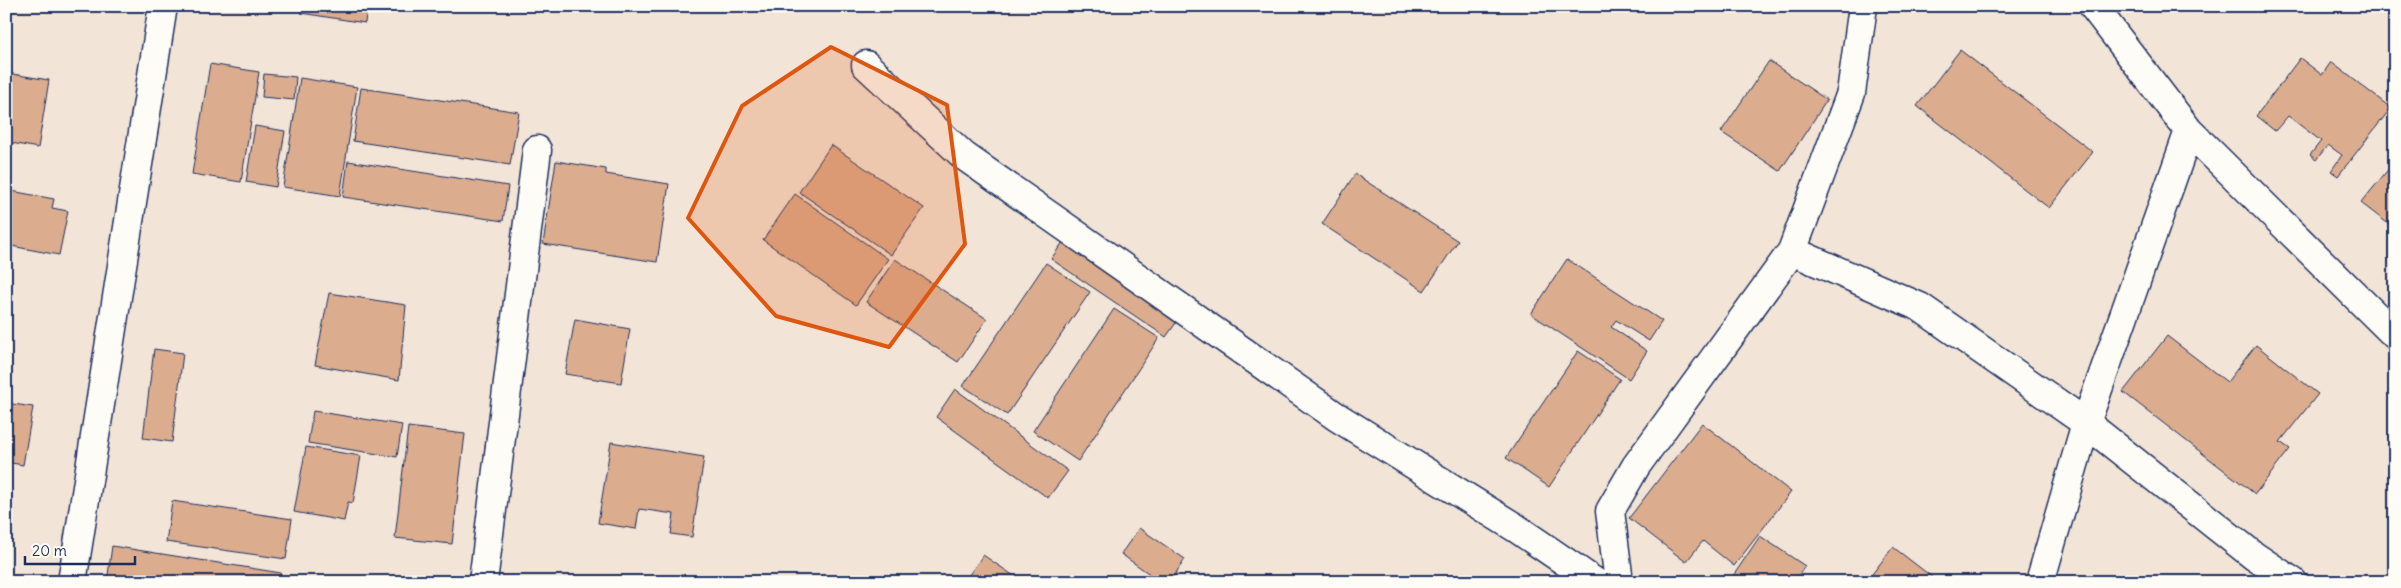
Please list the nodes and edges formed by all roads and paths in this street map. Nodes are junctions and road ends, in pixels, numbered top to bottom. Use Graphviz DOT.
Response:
graph roads {
  1 [pos="163,6"];
  2 [pos="1863,6"];
  3 [pos="2093,6"];
  4 [pos="866,65"];
  5 [pos="2189,131"];
  6 [pos="537,150"];
  7 [pos="1792,251"];
  8 [pos="2395,335"];
  9 [pos="2086,423"];
  10 [pos="72,582"];
  11 [pos="483,582"];
  12 [pos="1595,582"];
  13 [pos="1619,582"];
  14 [pos="2040,582"];
  15 [pos="2293,582"];
  1 -- 10 [label="street"];
  2 -- 7 [label="street"];
  3 -- 5 [label="street"];
  4 -- 12 [label="street"];
  5 -- 8 [label="street"];
  5 -- 9 [label="street"];
  6 -- 11 [label="street"];
  7 -- 9 [label="street"];
  7 -- 13 [label="street"];
  9 -- 14 [label="street"];
  9 -- 15 [label="street"];
}
